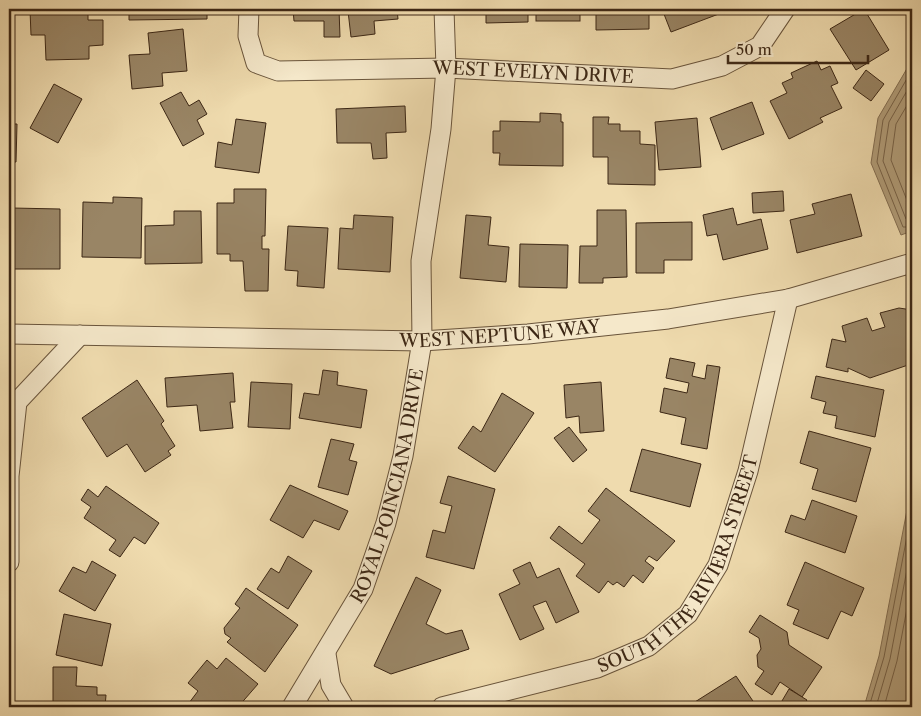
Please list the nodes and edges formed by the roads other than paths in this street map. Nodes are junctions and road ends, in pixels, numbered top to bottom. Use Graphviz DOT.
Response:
graph roads {
  1 [pos="250,9"];
  2 [pos="444,9"];
  3 [pos="785,9"];
  4 [pos="446,68"];
  5 [pos="912,263"];
  6 [pos="788,299"];
  7 [pos="9,334"];
  8 [pos="80,335"];
  9 [pos="422,341"];
  10 [pos="9,562"];
  11 [pos="326,654"];
  12 [pos="292,707"];
  13 [pos="344,707"];
  14 [pos="442,707"];
  1 -- 4 [label="street, WEST EVELYN DRIVE"];
  2 -- 4 [label="street, ROYAL POINCIANA DRIVE"];
  3 -- 4 [label="street, WEST EVELYN DRIVE"];
  4 -- 9 [label="street, ROYAL POINCIANA DRIVE"];
  5 -- 6 [label="street, WEST NEPTUNE WAY"];
  6 -- 9 [label="street, WEST NEPTUNE WAY"];
  6 -- 14 [label="street, SOUTH THE RIVIERA STREET"];
  7 -- 8 [label="street, WEST NEPTUNE WAY"];
  8 -- 9 [label="street, WEST NEPTUNE WAY"];
  8 -- 10 [label="street"];
  9 -- 11 [label="street, ROYAL POINCIANA DRIVE"];
  11 -- 12 [label="street, ROYAL POINCIANA DRIVE"];
  11 -- 13 [label="street"];
}
